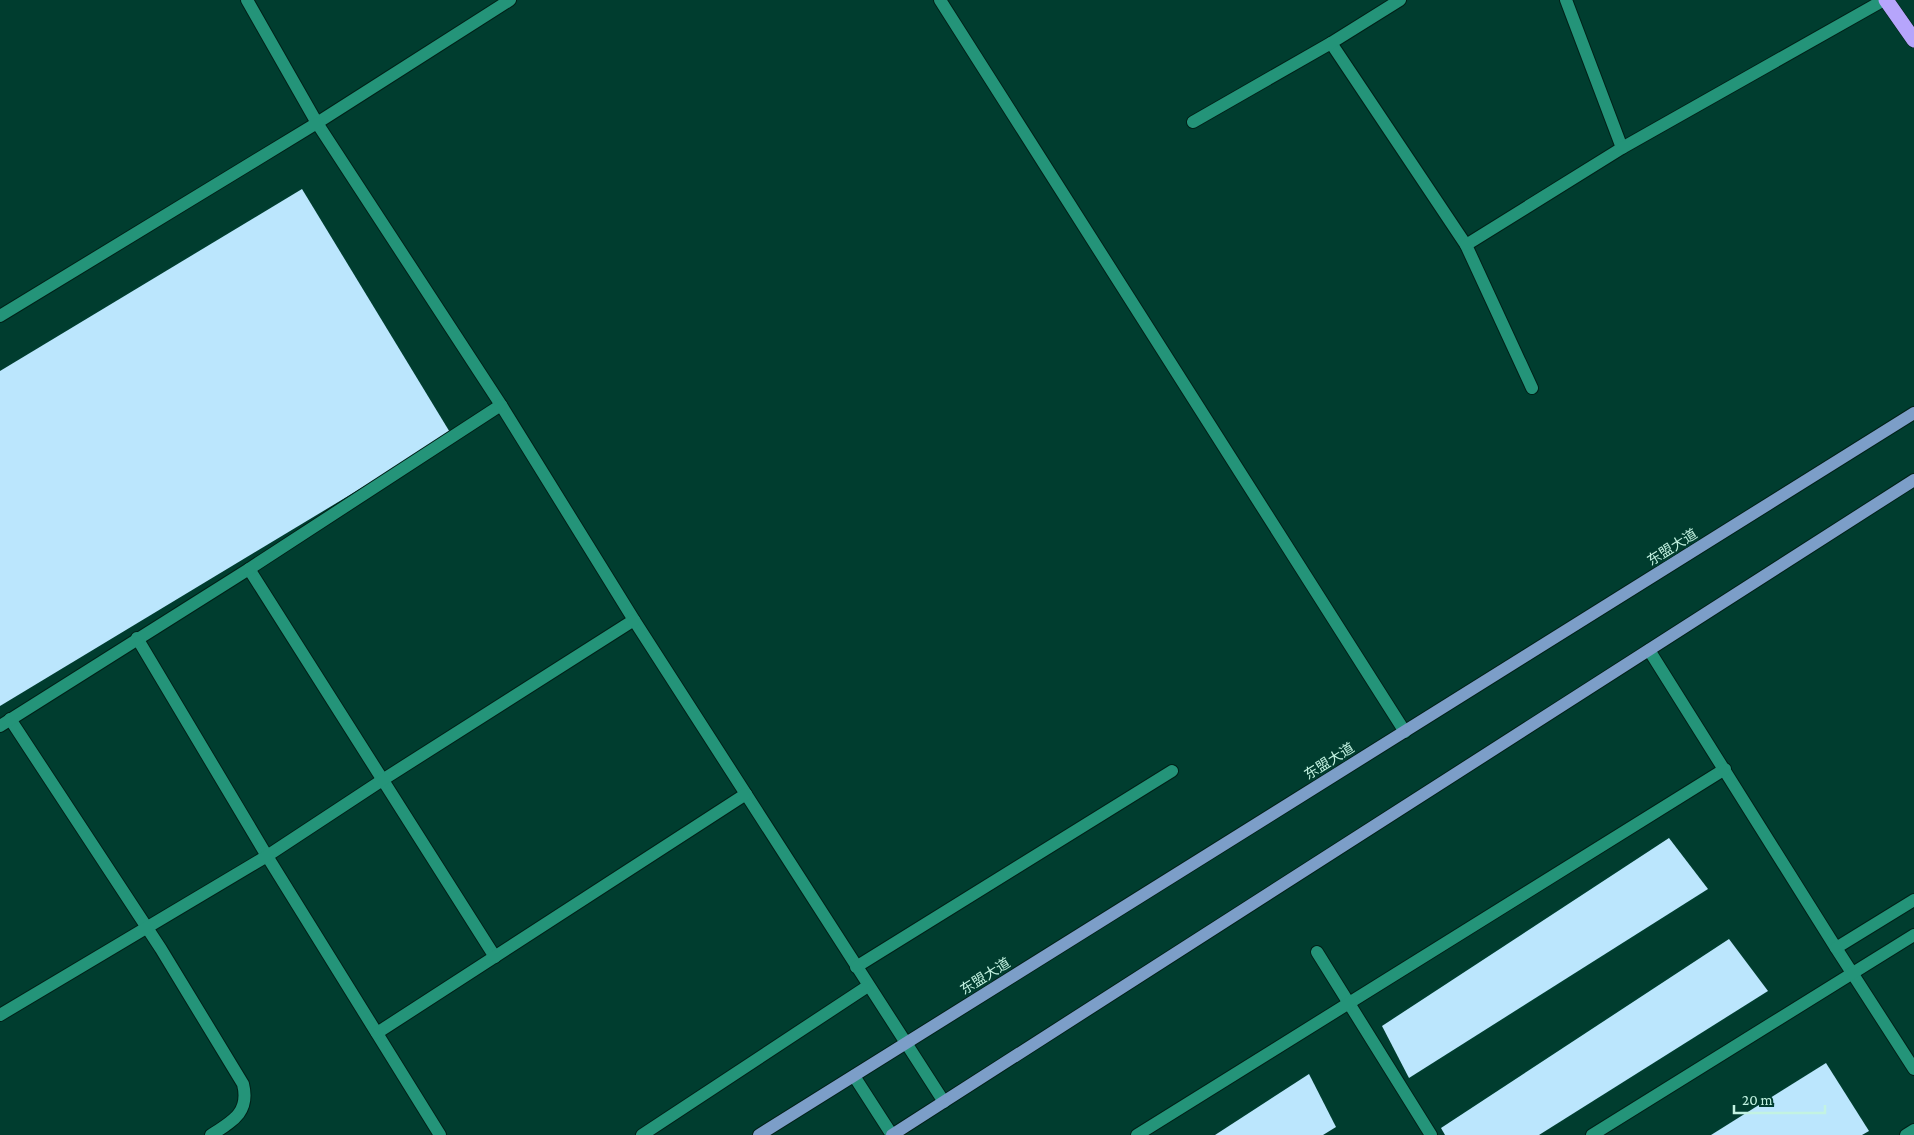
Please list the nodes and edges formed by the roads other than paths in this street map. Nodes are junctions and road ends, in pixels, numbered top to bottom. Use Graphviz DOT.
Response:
graph roads {
  1 [pos="247,0"];
  2 [pos="510,0"];
  3 [pos="940,0"];
  4 [pos="1400,0"];
  5 [pos="1566,0"];
  6 [pos="1885,0"];
  7 [pos="1914,40"];
  8 [pos="1331,42"];
  9 [pos="1193,122"];
  10 [pos="316,123"];
  11 [pos="1622,148"];
  12 [pos="1466,245"];
  13 [pos="0,316"];
  14 [pos="1532,388"];
  15 [pos="501,405"];
  16 [pos="1913,413"];
  17 [pos="1914,480"];
  18 [pos="249,569"];
  19 [pos="634,620"];
  20 [pos="137,638"];
  21 [pos="1649,650"];
  22 [pos="5,723"];
  23 [pos="1405,732"];
  24 [pos="1725,769"];
  25 [pos="1172,771"];
  26 [pos="384,779"];
  27 [pos="746,794"];
  28 [pos="267,856"];
  29 [pos="1914,900"];
  30 [pos="147,928"];
  31 [pos="1914,934"];
  32 [pos="1836,948"];
  33 [pos="1317,952"];
  34 [pos="495,957"];
  35 [pos="856,967"];
  36 [pos="1851,973"];
  37 [pos="868,986"];
  38 [pos="1348,1004"];
  39 [pos="0,1015"];
  40 [pos="377,1033"];
  41 [pos="907,1043"];
  42 [pos="1914,1070"];
  43 [pos="854,1076"];
  44 [pos="944,1102"];
  45 [pos="1914,1130"];
  46 [pos="211,1135"];
  47 [pos="440,1135"];
  48 [pos="642,1135"];
  49 [pos="759,1135"];
  50 [pos="892,1135"];
  51 [pos="1137,1135"];
  52 [pos="1431,1135"];
  53 [pos="1592,1135"];
  54 [pos="1906,1135"];
  1 -- 10 [label="street"];
  2 -- 10 [label="street"];
  3 -- 23 [label="street"];
  4 -- 8 [label="street"];
  5 -- 11 [label="street"];
  6 -- 7 [label="highway"];
  6 -- 11 [label="street"];
  8 -- 9 [label="street"];
  8 -- 12 [label="street"];
  10 -- 13 [label="street"];
  10 -- 15 [label="street"];
  11 -- 12 [label="street"];
  12 -- 14 [label="street"];
  15 -- 18 [label="street"];
  15 -- 19 [label="street"];
  16 -- 23 [label="main road, 东盟大道"];
  17 -- 21 [label="main road"];
  18 -- 20 [label="street"];
  18 -- 26 [label="street"];
  19 -- 26 [label="street"];
  19 -- 27 [label="street"];
  20 -- 22 [label="street"];
  20 -- 28 [label="street"];
  21 -- 24 [label="street"];
  21 -- 44 [label="main road"];
  22 -- 30 [label="street"];
  23 -- 41 [label="main road, 东盟大道"];
  24 -- 32 [label="street"];
  24 -- 38 [label="street"];
  25 -- 35 [label="street"];
  26 -- 28 [label="street"];
  26 -- 34 [label="street"];
  27 -- 34 [label="street"];
  27 -- 35 [label="street"];
  28 -- 30 [label="street"];
  28 -- 40 [label="street"];
  29 -- 32 [label="street"];
  30 -- 39 [label="street"];
  30 -- 46 [label="street"];
  31 -- 36 [label="street"];
  32 -- 36 [label="street"];
  33 -- 38 [label="street"];
  34 -- 40 [label="street"];
  35 -- 37 [label="street"];
  36 -- 42 [label="street"];
  36 -- 53 [label="street"];
  37 -- 41 [label="street"];
  37 -- 48 [label="street"];
  38 -- 51 [label="street"];
  38 -- 52 [label="street"];
  40 -- 47 [label="street"];
  41 -- 43 [label="main road, 东盟大道"];
  41 -- 44 [label="street"];
  43 -- 49 [label="main road, 东盟大道"];
  43 -- 50 [label="street"];
  44 -- 50 [label="main road"];
  45 -- 54 [label="street"];
}
